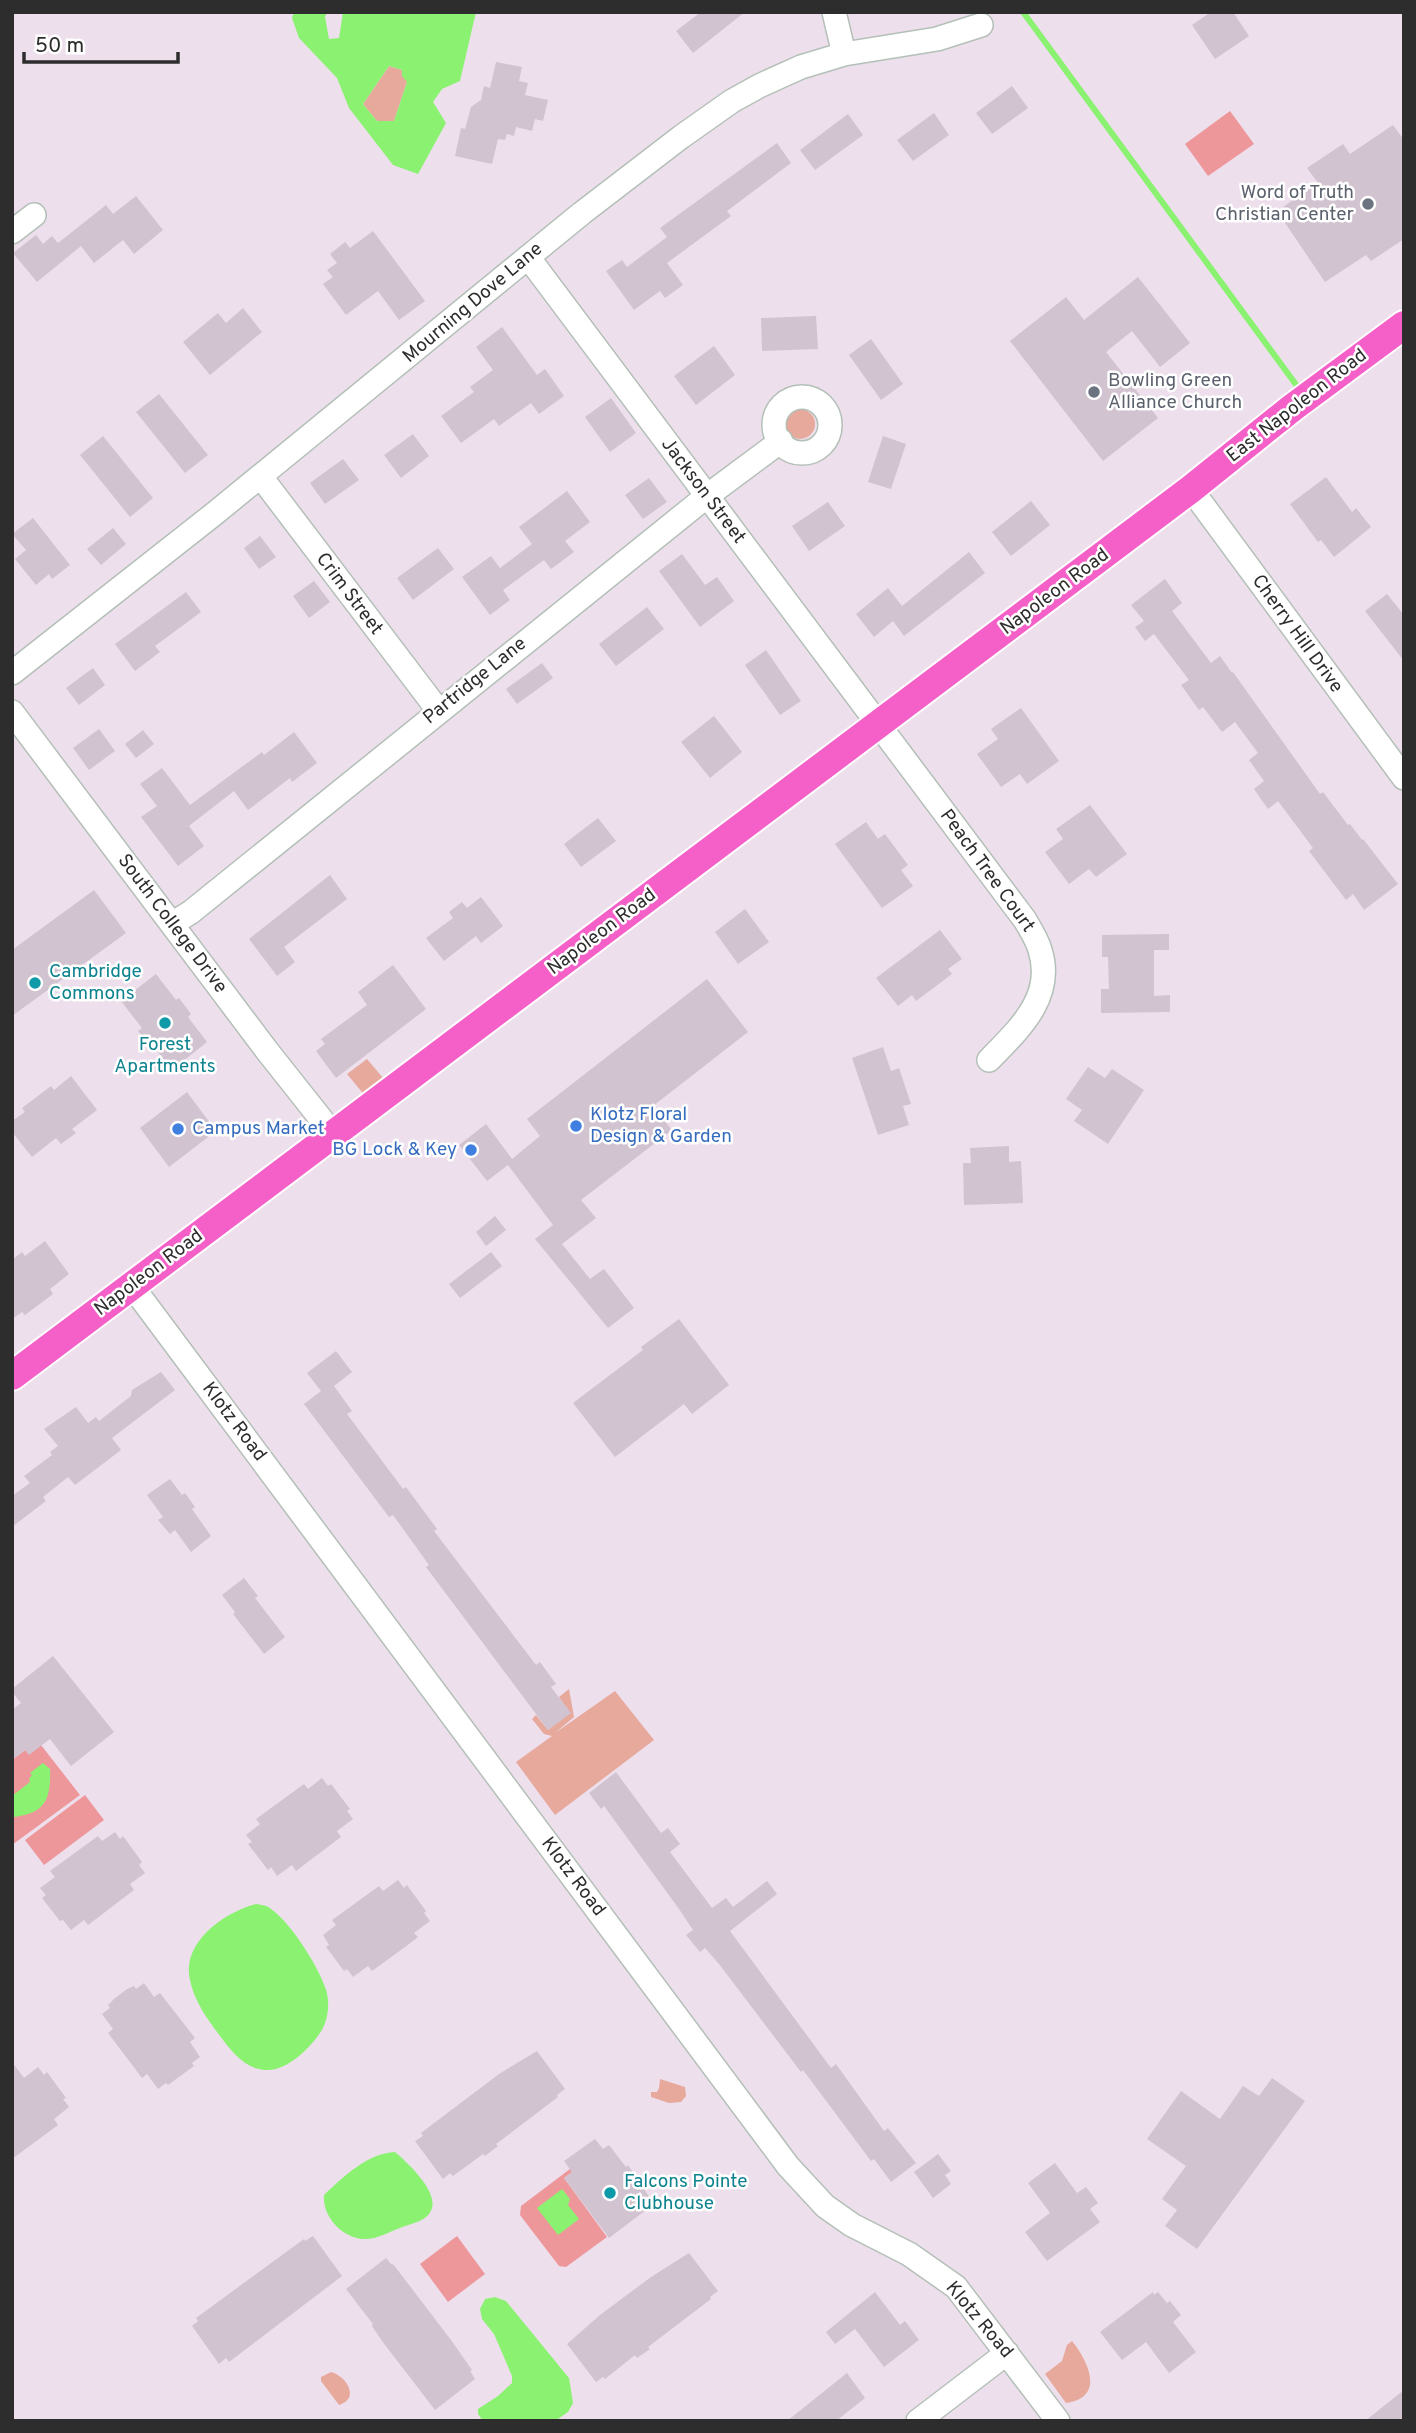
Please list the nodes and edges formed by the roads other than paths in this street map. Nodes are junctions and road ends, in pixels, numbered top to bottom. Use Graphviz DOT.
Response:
graph roads {
  1 [pos="834,12"];
  2 [pos="981,25"];
  3 [pos="844,54"];
  4 [pos="34,215"];
  5 [pos="12,232"];
  6 [pos="528,257"];
  7 [pos="1404,325"];
  8 [pos="781,441"];
  9 [pos="261,477"];
  10 [pos="1191,489"];
  11 [pos="707,496"];
  12 [pos="12,673"];
  13 [pos="438,710"];
  14 [pos="12,712"];
  15 [pos="878,724"];
  16 [pos="1404,779"];
  17 [pos="172,924"];
  18 [pos="989,1060"];
  19 [pos="333,1134"];
  20 [pos="132,1286"];
  21 [pos="12,1376"];
  22 [pos="1007,2353"];
  23 [pos="918,2421"];
  24 [pos="1058,2421"];
  1 -- 3 [label="street"];
  2 -- 3 [label="street, Mourning Dove Lane"];
  3 -- 6 [label="street, Mourning Dove Lane"];
  4 -- 5 [label="street"];
  6 -- 9 [label="street, Mourning Dove Lane"];
  6 -- 11 [label="street, Jackson Street"];
  7 -- 10 [label="main road, East Napoleon Road"];
  8 -- 11 [label="street, Partridge Lane"];
  9 -- 12 [label="street, Mourning Dove Lane"];
  9 -- 13 [label="street, Crim Street"];
  10 -- 15 [label="main road, Napoleon Road"];
  10 -- 16 [label="street, Cherry Hill Drive"];
  11 -- 13 [label="street, Partridge Lane"];
  11 -- 15 [label="street, Jackson Street"];
  13 -- 17 [label="street, Partridge Lane"];
  14 -- 17 [label="street, South College Drive"];
  15 -- 18 [label="street, Peach Tree Court"];
  15 -- 19 [label="main road, Napoleon Road"];
  17 -- 19 [label="street, South College Drive"];
  19 -- 20 [label="main road, Napoleon Road"];
  20 -- 21 [label="main road, Napoleon Road"];
  20 -- 22 [label="street, Klotz Road"];
  22 -- 23 [label="street"];
  22 -- 24 [label="street, Klotz Road"];
}
